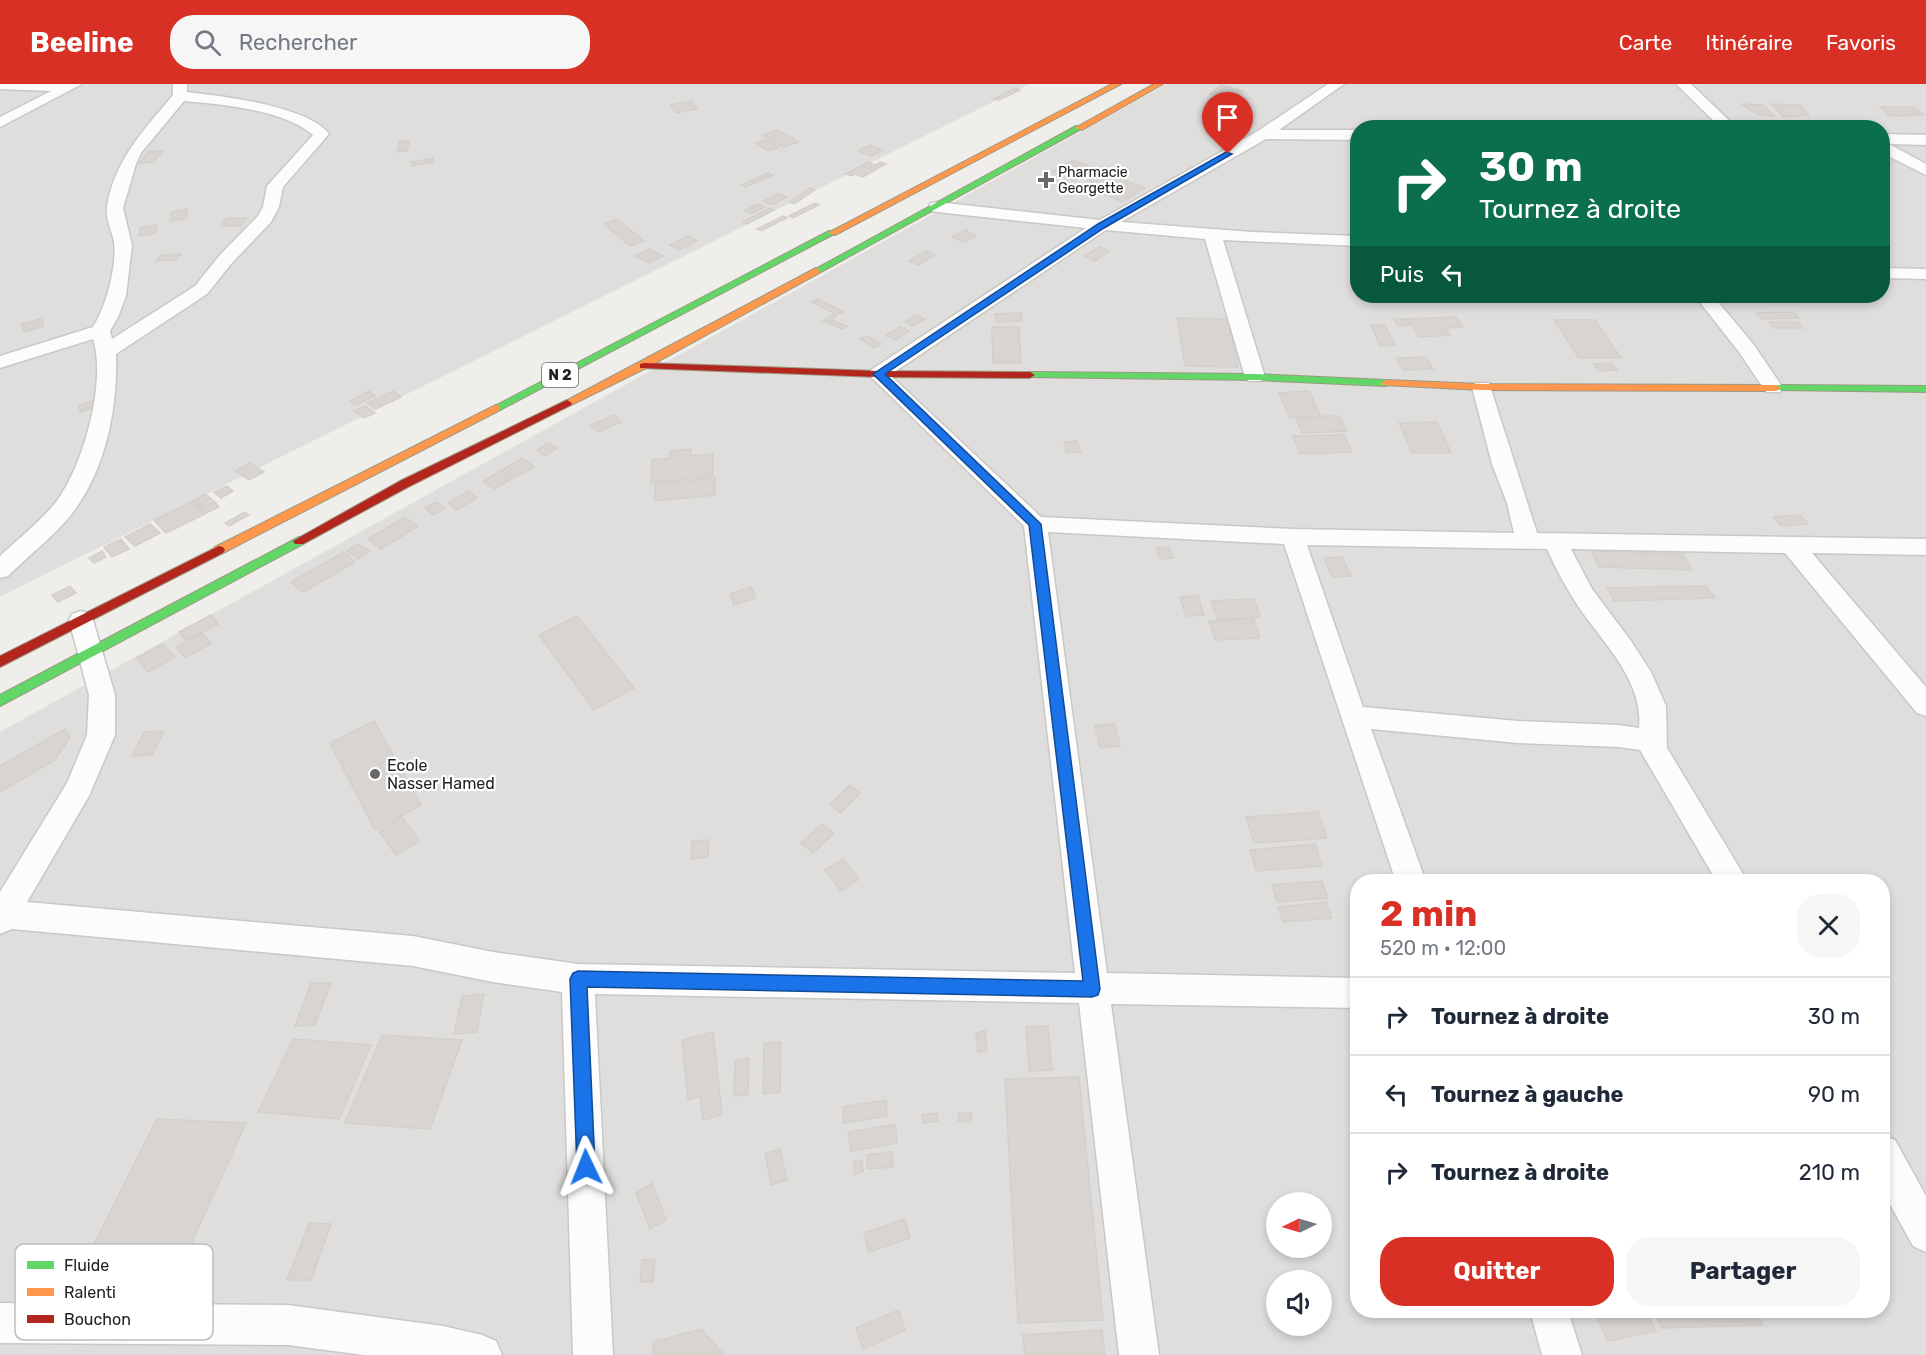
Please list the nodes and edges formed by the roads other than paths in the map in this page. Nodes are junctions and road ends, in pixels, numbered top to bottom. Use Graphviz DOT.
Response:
graph roads {
  1 [pos="1117,84"];
  2 [pos="1159,84"];
  3 [pos="1337,84"];
  4 [pos="1683,84"];
  5 [pos="0,85"];
  6 [pos="72,86"];
  7 [pos="180,90"];
  8 [pos="1721,120"];
  9 [pos="0,123"];
  10 [pos="1263,134"];
  11 [pos="1350,135"];
  12 [pos="1890,140"];
  13 [pos="1926,140"];
  14 [pos="1890,150"];
  15 [pos="1926,170"];
  16 [pos="937,207"];
  17 [pos="1101,226"];
  18 [pos="1212,234"];
  19 [pos="1350,241"];
  20 [pos="1890,272"];
  21 [pos="1926,274"];
  22 [pos="1710,303"];
  23 [pos="100,331"];
  24 [pos="106,351"];
  25 [pos="0,362"];
  26 [pos="642,366"];
  27 [pos="878,374"];
  28 [pos="1255,377"];
  29 [pos="1482,387"];
  30 [pos="1773,388"];
  31 [pos="1926,389"];
  32 [pos="1035,524"];
  33 [pos="1293,537"];
  34 [pos="1528,541"];
  35 [pos="1556,541"];
  36 [pos="1792,545"];
  37 [pos="1926,547"];
  38 [pos="0,570"];
  39 [pos="81,620"];
  40 [pos="90,652"];
  41 [pos="0,662"];
  42 [pos="0,701"];
  43 [pos="1926,706"];
  44 [pos="1353,717"];
  45 [pos="1649,741"];
  46 [pos="1408,874"];
  47 [pos="1728,874"];
  48 [pos="1,916"];
  49 [pos="578,979"];
  50 [pos="1092,989"];
  51 [pos="1350,993"];
  52 [pos="1890,1166"];
  53 [pos="1922,1220"];
  54 [pos="1551,1318"];
  55 [pos="0,1323"];
  56 [pos="15,1323"];
  57 [pos="213,1324"];
  58 [pos="482,1355"];
  59 [pos="593,1355"];
  60 [pos="1139,1355"];
  61 [pos="1562,1355"];
  1 -- 39 [label="street, N 2"];
  2 -- 16 [label="street"];
  3 -- 10 [label="street"];
  4 -- 8 [label="street"];
  5 -- 6 [label="street"];
  6 -- 9 [label="street"];
  7 -- 23 [label="street"];
  7 -- 24 [label="street"];
  10 -- 11 [label="street"];
  10 -- 17 [label="street"];
  12 -- 13 [label="street"];
  14 -- 15 [label="street"];
  16 -- 17 [label="street"];
  16 -- 26 [label="street"];
  17 -- 18 [label="street"];
  17 -- 27 [label="street"];
  18 -- 19 [label="street"];
  18 -- 28 [label="street"];
  20 -- 21 [label="street"];
  22 -- 30 [label="street"];
  23 -- 24 [label="street"];
  23 -- 25 [label="street"];
  24 -- 38 [label="street"];
  26 -- 27 [label="street"];
  26 -- 40 [label="street"];
  27 -- 28 [label="street"];
  27 -- 32 [label="street"];
  28 -- 29 [label="street"];
  29 -- 30 [label="street"];
  29 -- 34 [label="street"];
  30 -- 31 [label="street"];
  32 -- 33 [label="street"];
  32 -- 50 [label="street"];
  33 -- 34 [label="street"];
  33 -- 44 [label="street"];
  34 -- 35 [label="street"];
  35 -- 36 [label="street"];
  35 -- 45 [label="street"];
  36 -- 37 [label="street"];
  36 -- 43 [label="street"];
  39 -- 40 [label="street"];
  39 -- 41 [label="street, N 2"];
  40 -- 42 [label="street"];
  40 -- 48 [label="street"];
  44 -- 45 [label="street"];
  44 -- 46 [label="street"];
  45 -- 47 [label="street"];
  48 -- 49 [label="street"];
  49 -- 50 [label="street"];
  49 -- 59 [label="street"];
  50 -- 51 [label="street"];
  50 -- 60 [label="street"];
  52 -- 53 [label="street"];
  54 -- 61 [label="street"];
  55 -- 56 [label="street"];
  57 -- 58 [label="street"];
}
